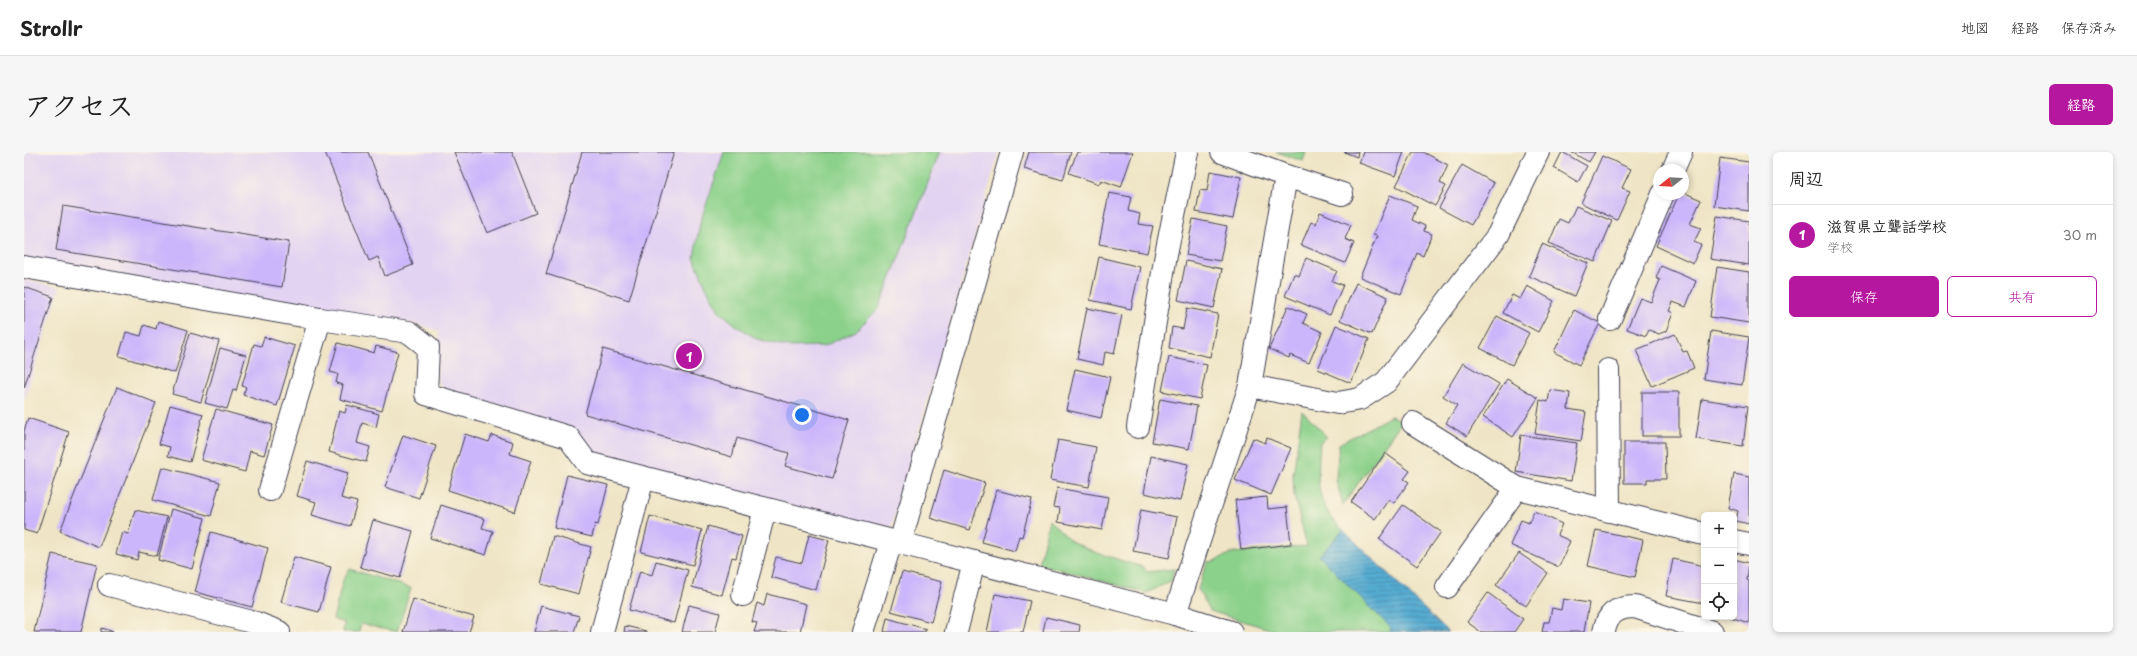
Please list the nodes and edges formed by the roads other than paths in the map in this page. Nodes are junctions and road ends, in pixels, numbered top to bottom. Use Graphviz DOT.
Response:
graph roads {
  1 [pos="1012,152"];
  2 [pos="1187,152"];
  3 [pos="1222,152"];
  4 [pos="1681,152"];
  5 [pos="1536,153"];
  6 [pos="1676,164"];
  7 [pos="1286,176"];
  8 [pos="1342,194"];
  9 [pos="1660,200"];
  10 [pos="24,267"];
  11 [pos="320,319"];
  12 [pos="1610,319"];
  13 [pos="1608,370"];
  14 [pos="1250,386"];
  15 [pos="1414,422"];
  16 [pos="1138,428"];
  17 [pos="643,478"];
  18 [pos="1517,488"];
  19 [pos="270,490"];
  20 [pos="765,509"];
  21 [pos="1609,511"];
  22 [pos="1701,533"];
  23 [pos="1737,542"];
  24 [pos="896,543"];
  25 [pos="1749,544"];
  26 [pos="974,562"];
  27 [pos="109,585"];
  28 [pos="1447,587"];
  29 [pos="743,594"];
  30 [pos="1175,614"];
  31 [pos="279,632"];
  32 [pos="602,632"];
  33 [pos="863,632"];
  34 [pos="956,632"];
  35 [pos="1231,632"];
  36 [pos="1604,632"];
  37 [pos="1712,632"];
  1 -- 24 [label="street"];
  2 -- 16 [label="street"];
  3 -- 7 [label="street"];
  4 -- 6 [label="street"];
  5 -- 14 [label="street"];
  7 -- 8 [label="street"];
  7 -- 14 [label="street"];
  9 -- 12 [label="street"];
  10 -- 11 [label="street"];
  11 -- 17 [label="street"];
  11 -- 19 [label="street"];
  13 -- 21 [label="street"];
  14 -- 30 [label="street"];
  15 -- 18 [label="street"];
  17 -- 20 [label="street"];
  17 -- 32 [label="street"];
  18 -- 21 [label="street"];
  18 -- 28 [label="street"];
  20 -- 24 [label="street"];
  20 -- 29 [label="street"];
  21 -- 22 [label="street"];
  23 -- 25 [label="street"];
  24 -- 26 [label="street"];
  24 -- 33 [label="street"];
  26 -- 30 [label="street"];
  26 -- 34 [label="street"];
  27 -- 31 [label="street"];
  30 -- 35 [label="street"];
  36 -- 37 [label="street"];
}
